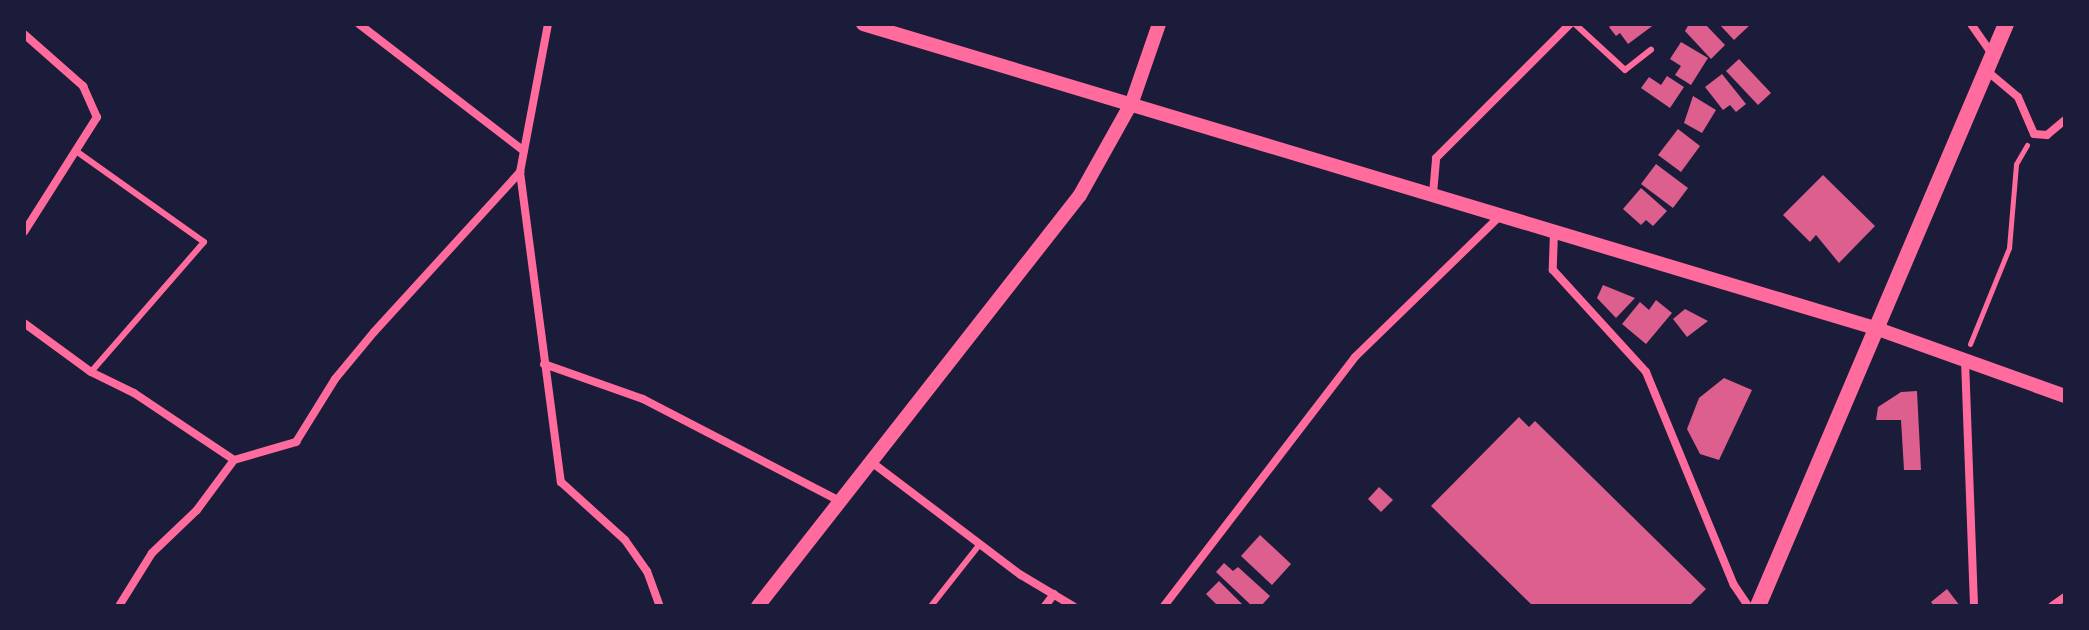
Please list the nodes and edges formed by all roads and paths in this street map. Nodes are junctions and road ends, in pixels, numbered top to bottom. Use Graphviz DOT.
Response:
graph roads {
  1 [pos="359,24"];
  2 [pos="548,24"];
  3 [pos="863,24"];
  4 [pos="1159,24"];
  5 [pos="1572,24"];
  6 [pos="1971,24"];
  7 [pos="2006,24"];
  8 [pos="24,34"];
  9 [pos="1651,50"];
  10 [pos="1989,62"];
  11 [pos="1132,102"];
  12 [pos="2064,123"];
  13 [pos="2034,134"];
  14 [pos="76,151"];
  15 [pos="524,151"];
  16 [pos="520,172"];
  17 [pos="1433,194"];
  18 [pos="1501,215"];
  19 [pos="24,232"];
  20 [pos="1554,232"];
  21 [pos="24,323"];
  22 [pos="1875,328"];
  23 [pos="1965,360"];
  24 [pos="544,364"];
  25 [pos="91,372"];
  26 [pos="2065,396"];
  27 [pos="234,460"];
  28 [pos="874,464"];
  29 [pos="842,502"];
  30 [pos="980,544"];
  31 [pos="1054,594"];
  32 [pos="2065,597"];
  33 [pos="119,606"];
  34 [pos="660,606"];
  35 [pos="758,606"];
  36 [pos="931,606"];
  37 [pos="1045,606"];
  38 [pos="1073,606"];
  39 [pos="1164,606"];
  40 [pos="1748,606"];
  41 [pos="1758,606"];
  42 [pos="1974,606"];
  43 [pos="2052,606"];
  1 -- 15 [label="street"];
  2 -- 15 [label="street"];
  3 -- 11 [label="street"];
  4 -- 11 [label="street"];
  5 -- 9 [label="lane"];
  5 -- 17 [label="street"];
  6 -- 10 [label="street"];
  7 -- 10 [label="main road"];
  8 -- 14 [label="street"];
  10 -- 13 [label="street"];
  10 -- 22 [label="main road"];
  11 -- 17 [label="street"];
  11 -- 28 [label="street"];
  12 -- 13 [label="street"];
  13 -- 23 [label="path"];
  14 -- 19 [label="street"];
  14 -- 25 [label="lane"];
  15 -- 16 [label="street"];
  16 -- 24 [label="street"];
  16 -- 27 [label="street"];
  17 -- 18 [label="street"];
  18 -- 20 [label="street"];
  18 -- 39 [label="street"];
  20 -- 22 [label="street"];
  20 -- 40 [label="street"];
  21 -- 25 [label="street"];
  22 -- 23 [label="street"];
  22 -- 41 [label="main road"];
  23 -- 26 [label="street"];
  23 -- 42 [label="street"];
  24 -- 29 [label="street"];
  24 -- 34 [label="street"];
  25 -- 27 [label="street"];
  27 -- 33 [label="street"];
  28 -- 29 [label="street"];
  28 -- 30 [label="street"];
  29 -- 35 [label="street"];
  30 -- 31 [label="street"];
  30 -- 36 [label="lane"];
  31 -- 37 [label="street"];
  31 -- 38 [label="street"];
  32 -- 43 [label="street"];
}
